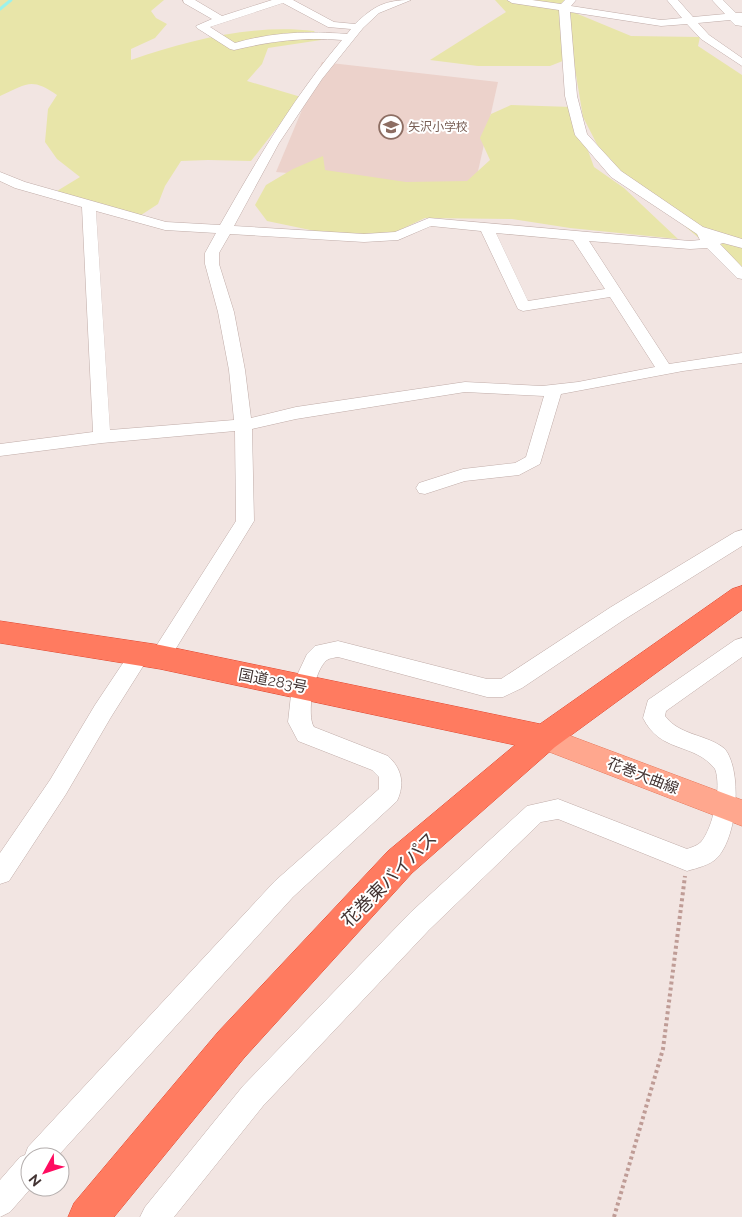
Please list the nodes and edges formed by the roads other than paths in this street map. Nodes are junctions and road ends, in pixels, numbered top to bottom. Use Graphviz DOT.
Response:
graph roads {
  1 [pos="190,0"];
  2 [pos="284,0"];
  3 [pos="406,0"];
  4 [pos="512,0"];
  5 [pos="672,0"];
  6 [pos="717,0"];
  7 [pos="567,4"];
  8 [pos="737,16"];
  9 [pos="219,19"];
  10 [pos="690,21"];
  11 [pos="359,26"];
  12 [pos="742,26"];
  13 [pos="349,37"];
  14 [pos="742,63"];
  15 [pos="0,176"];
  16 [pos="89,204"];
  17 [pos="486,227"];
  18 [pos="226,228"];
  19 [pos="578,236"];
  20 [pos="717,240"];
  21 [pos="742,244"];
  22 [pos="742,274"];
  23 [pos="614,292"];
  24 [pos="742,358"];
  25 [pos="665,370"];
  26 [pos="554,390"];
  27 [pos="243,426"];
  28 [pos="102,437"];
  29 [pos="0,450"];
  30 [pos="425,488"];
  31 [pos="742,537"];
  32 [pos="742,596"];
  33 [pos="0,632"];
  34 [pos="742,646"];
  35 [pos="150,655"];
  36 [pos="303,686"];
  37 [pos="544,738"];
  38 [pos="734,810"];
  39 [pos="0,873"];
  40 [pos="47,1147"];
  41 [pos="20,1179"];
  42 [pos="0,1202"];
  43 [pos="88,1217"];
  44 [pos="155,1217"];
  1 -- 9 [label="street"];
  2 -- 9 [label="street"];
  2 -- 11 [label="street"];
  3 -- 11 [label="street"];
  4 -- 7 [label="street"];
  5 -- 10 [label="street"];
  6 -- 8 [label="street"];
  7 -- 10 [label="street"];
  7 -- 20 [label="street"];
  8 -- 10 [label="street"];
  8 -- 12 [label="street"];
  9 -- 13 [label="street"];
  10 -- 14 [label="street"];
  11 -- 13 [label="street"];
  13 -- 18 [label="street"];
  15 -- 16 [label="street"];
  16 -- 18 [label="street"];
  16 -- 28 [label="street"];
  17 -- 18 [label="street"];
  17 -- 19 [label="street"];
  17 -- 23 [label="street"];
  18 -- 27 [label="street"];
  19 -- 20 [label="street"];
  19 -- 23 [label="street"];
  20 -- 21 [label="street"];
  20 -- 22 [label="street"];
  23 -- 25 [label="street"];
  24 -- 25 [label="street"];
  25 -- 26 [label="street"];
  26 -- 27 [label="street"];
  26 -- 30 [label="street"];
  27 -- 28 [label="street"];
  27 -- 35 [label="street"];
  28 -- 29 [label="street"];
  31 -- 36 [label="street"];
  32 -- 37 [label="highway, 花巻東バイパス"];
  33 -- 35 [label="highway, 国道283号"];
  34 -- 38 [label="street"];
  35 -- 36 [label="highway, 国道283号"];
  35 -- 39 [label="street"];
  36 -- 37 [label="highway, 国道283号"];
  36 -- 40 [label="street"];
  37 -- 38 [label="main road, 花巻大曲線"];
  37 -- 43 [label="highway, 花巻東バイパス"];
  38 -- 44 [label="street"];
  41 -- 42 [label="street"];
}
